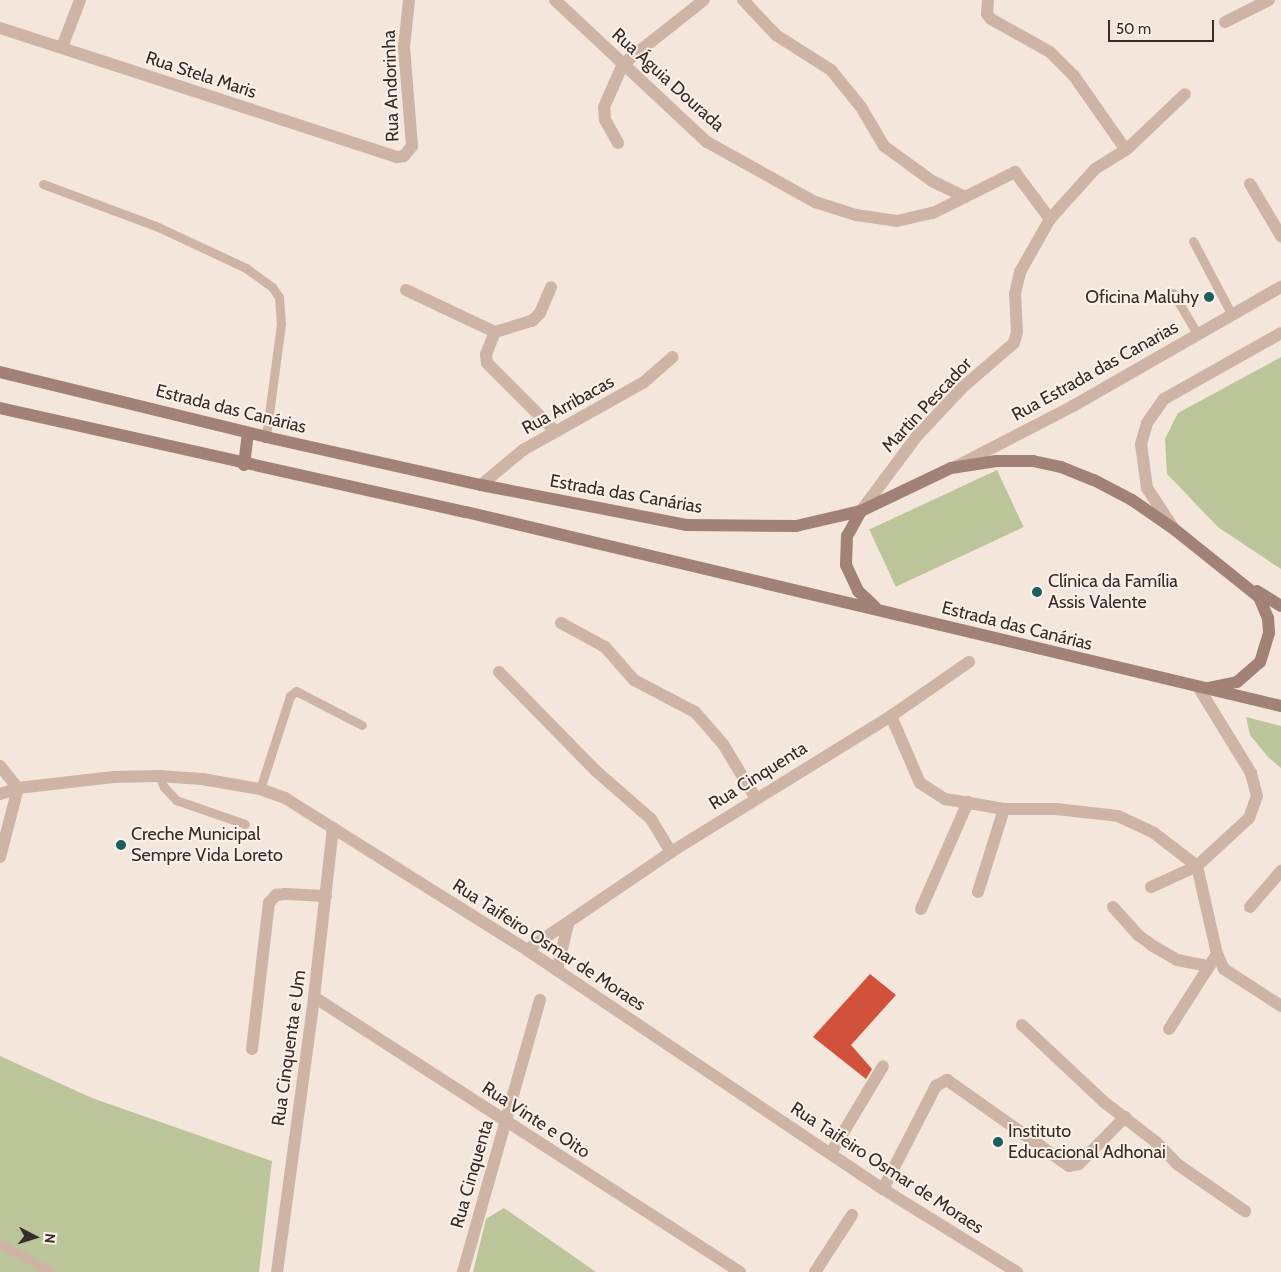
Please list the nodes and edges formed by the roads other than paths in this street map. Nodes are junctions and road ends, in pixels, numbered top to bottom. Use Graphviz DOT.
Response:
graph roads {
  1 [pos="80,0"];
  2 [pos="409,0"];
  3 [pos="555,0"];
  4 [pos="704,0"];
  5 [pos="743,0"];
  6 [pos="988,0"];
  7 [pos="1269,0"];
  8 [pos="1225,22"];
  9 [pos="0,28"];
  10 [pos="62,48"];
  11 [pos="623,64"];
  12 [pos="1185,94"];
  13 [pos="618,143"];
  14 [pos="1126,150"];
  15 [pos="392,156"];
  16 [pos="43,184"];
  17 [pos="1250,184"];
  18 [pos="965,197"];
  19 [pos="1050,219"];
  20 [pos="1281,236"];
  21 [pos="1193,241"];
  22 [pos="551,287"];
  23 [pos="1281,287"];
  24 [pos="406,290"];
  25 [pos="1174,293"];
  26 [pos="1232,315"];
  27 [pos="495,332"];
  28 [pos="1281,333"];
  29 [pos="1198,335"];
  30 [pos="673,357"];
  31 [pos="0,372"];
  32 [pos="0,408"];
  33 [pos="555,431"];
  34 [pos="248,433"];
  35 [pos="266,437"];
  36 [pos="244,465"];
  37 [pos="951,468"];
  38 [pos="481,485"];
  39 [pos="861,511"];
  40 [pos="1174,529"];
  41 [pos="1242,582"];
  42 [pos="1281,606"];
  43 [pos="880,610"];
  44 [pos="561,623"];
  45 [pos="969,662"];
  46 [pos="499,672"];
  47 [pos="1203,687"];
  48 [pos="1281,706"];
  49 [pos="891,716"];
  50 [pos="362,725"];
  51 [pos="0,766"];
  52 [pos="159,776"];
  53 [pos="18,788"];
  54 [pos="260,789"];
  55 [pos="0,794"];
  56 [pos="755,797"];
  57 [pos="968,802"];
  58 [pos="1004,809"];
  59 [pos="245,824"];
  60 [pos="333,828"];
  61 [pos="671,852"];
  62 [pos="0,857"];
  63 [pos="1197,866"];
  64 [pos="1281,871"];
  65 [pos="1151,887"];
  66 [pos="978,892"];
  67 [pos="326,896"];
  68 [pos="1250,906"];
  69 [pos="1113,907"];
  70 [pos="921,909"];
  71 [pos="568,924"];
  72 [pos="527,950"];
  73 [pos="1217,954"];
  74 [pos="1208,966"];
  75 [pos="558,970"];
  76 [pos="314,997"];
  77 [pos="540,1000"];
  78 [pos="1281,1006"];
  79 [pos="1022,1025"];
  80 [pos="1169,1028"];
  81 [pos="252,1049"];
  82 [pos="883,1066"];
  83 [pos="1125,1117"];
  84 [pos="505,1121"];
  85 [pos="831,1153"];
  86 [pos="883,1189"];
  87 [pos="1245,1211"];
  88 [pos="852,1215"];
  89 [pos="0,1244"];
  90 [pos="51,1272"];
  91 [pos="277,1272"];
  92 [pos="463,1272"];
  93 [pos="740,1272"];
  94 [pos="815,1272"];
  95 [pos="1017,1272"];
  1 -- 10 [label="street"];
  2 -- 15 [label="street, Rua Andorinha"];
  3 -- 11 [label="street, Rua Águia Dourada"];
  4 -- 11 [label="street"];
  5 -- 18 [label="street"];
  6 -- 14 [label="street"];
  7 -- 8 [label="street"];
  9 -- 10 [label="street, Rua Stela Maris"];
  10 -- 15 [label="street, Rua Stela Maris"];
  11 -- 13 [label="street"];
  11 -- 18 [label="street, Rua Águia Dourada"];
  12 -- 14 [label="street, Martin Pescador"];
  14 -- 19 [label="street, Martin Pescador"];
  16 -- 35 [label="lane"];
  17 -- 20 [label="street"];
  18 -- 19 [label="street, Rua Águia Dourada"];
  19 -- 39 [label="street, Martin Pescador"];
  21 -- 26 [label="lane"];
  22 -- 27 [label="street"];
  23 -- 26 [label="street, Rua Estrada das Canarias"];
  24 -- 27 [label="street"];
  25 -- 29 [label="lane"];
  26 -- 29 [label="street, Rua Estrada das Canarias"];
  27 -- 33 [label="street"];
  28 -- 40 [label="street"];
  29 -- 37 [label="street, Rua Estrada das Canarias"];
  30 -- 33 [label="street, Rua Arribacas"];
  31 -- 34 [label="main road, Estrada das Canárias"];
  32 -- 36 [label="main road, Estrada das Canárias"];
  33 -- 38 [label="street, Rua Arribacas"];
  34 -- 35 [label="main road, Estrada das Canárias"];
  34 -- 36 [label="main road"];
  35 -- 38 [label="main road, Estrada das Canárias"];
  36 -- 43 [label="main road, Estrada das Canárias"];
  37 -- 39 [label="main road, Estrada das Canárias"];
  37 -- 40 [label="main road, Estrada das Canárias"];
  38 -- 39 [label="main road, Estrada das Canárias"];
  39 -- 43 [label="main road"];
  40 -- 41 [label="main road, Estrada das Canárias"];
  41 -- 42 [label="main road"];
  41 -- 47 [label="main road"];
  43 -- 47 [label="main road, Estrada das Canárias"];
  44 -- 56 [label="street"];
  45 -- 49 [label="street, Rua Cinquenta"];
  46 -- 61 [label="street"];
  47 -- 48 [label="main road, Estrada das Canárias"];
  47 -- 63 [label="street"];
  49 -- 56 [label="street, Rua Cinquenta"];
  49 -- 57 [label="street"];
  50 -- 54 [label="lane"];
  51 -- 53 [label="street"];
  52 -- 53 [label="street, Rua Taifeiro Osmar de Moraes"];
  52 -- 54 [label="street, Rua Taifeiro Osmar de Moraes"];
  52 -- 59 [label="lane"];
  53 -- 55 [label="street, Rua Taifeiro Osmar de Moraes"];
  53 -- 62 [label="street"];
  54 -- 60 [label="street, Rua Taifeiro Osmar de Moraes"];
  56 -- 61 [label="street, Rua Cinquenta"];
  57 -- 58 [label="street"];
  57 -- 70 [label="street"];
  58 -- 63 [label="street"];
  58 -- 66 [label="street"];
  60 -- 67 [label="street, Rua Cinquenta e Um"];
  60 -- 72 [label="street, Rua Taifeiro Osmar de Moraes"];
  61 -- 71 [label="street, Rua Cinquenta"];
  63 -- 65 [label="street"];
  63 -- 73 [label="street"];
  64 -- 68 [label="street"];
  67 -- 76 [label="street, Rua Cinquenta e Um"];
  67 -- 81 [label="street"];
  69 -- 74 [label="street"];
  71 -- 72 [label="street, Rua Cinquenta"];
  71 -- 75 [label="street"];
  72 -- 75 [label="street, Rua Taifeiro Osmar de Moraes"];
  73 -- 74 [label="street"];
  73 -- 78 [label="street"];
  74 -- 80 [label="street"];
  75 -- 85 [label="street, Rua Taifeiro Osmar de Moraes"];
  76 -- 84 [label="street, Rua Vinte e Oito"];
  76 -- 91 [label="street, Rua Cinquenta e Um"];
  77 -- 84 [label="street, Rua Cinquenta"];
  79 -- 83 [label="street"];
  82 -- 85 [label="street"];
  83 -- 86 [label="street"];
  83 -- 87 [label="street"];
  84 -- 92 [label="street, Rua Cinquenta"];
  84 -- 93 [label="street, Rua Vinte e Oito"];
  85 -- 86 [label="street, Rua Taifeiro Osmar de Moraes"];
  86 -- 95 [label="street, Rua Taifeiro Osmar de Moraes"];
  88 -- 94 [label="street"];
  89 -- 90 [label="lane"];
}
